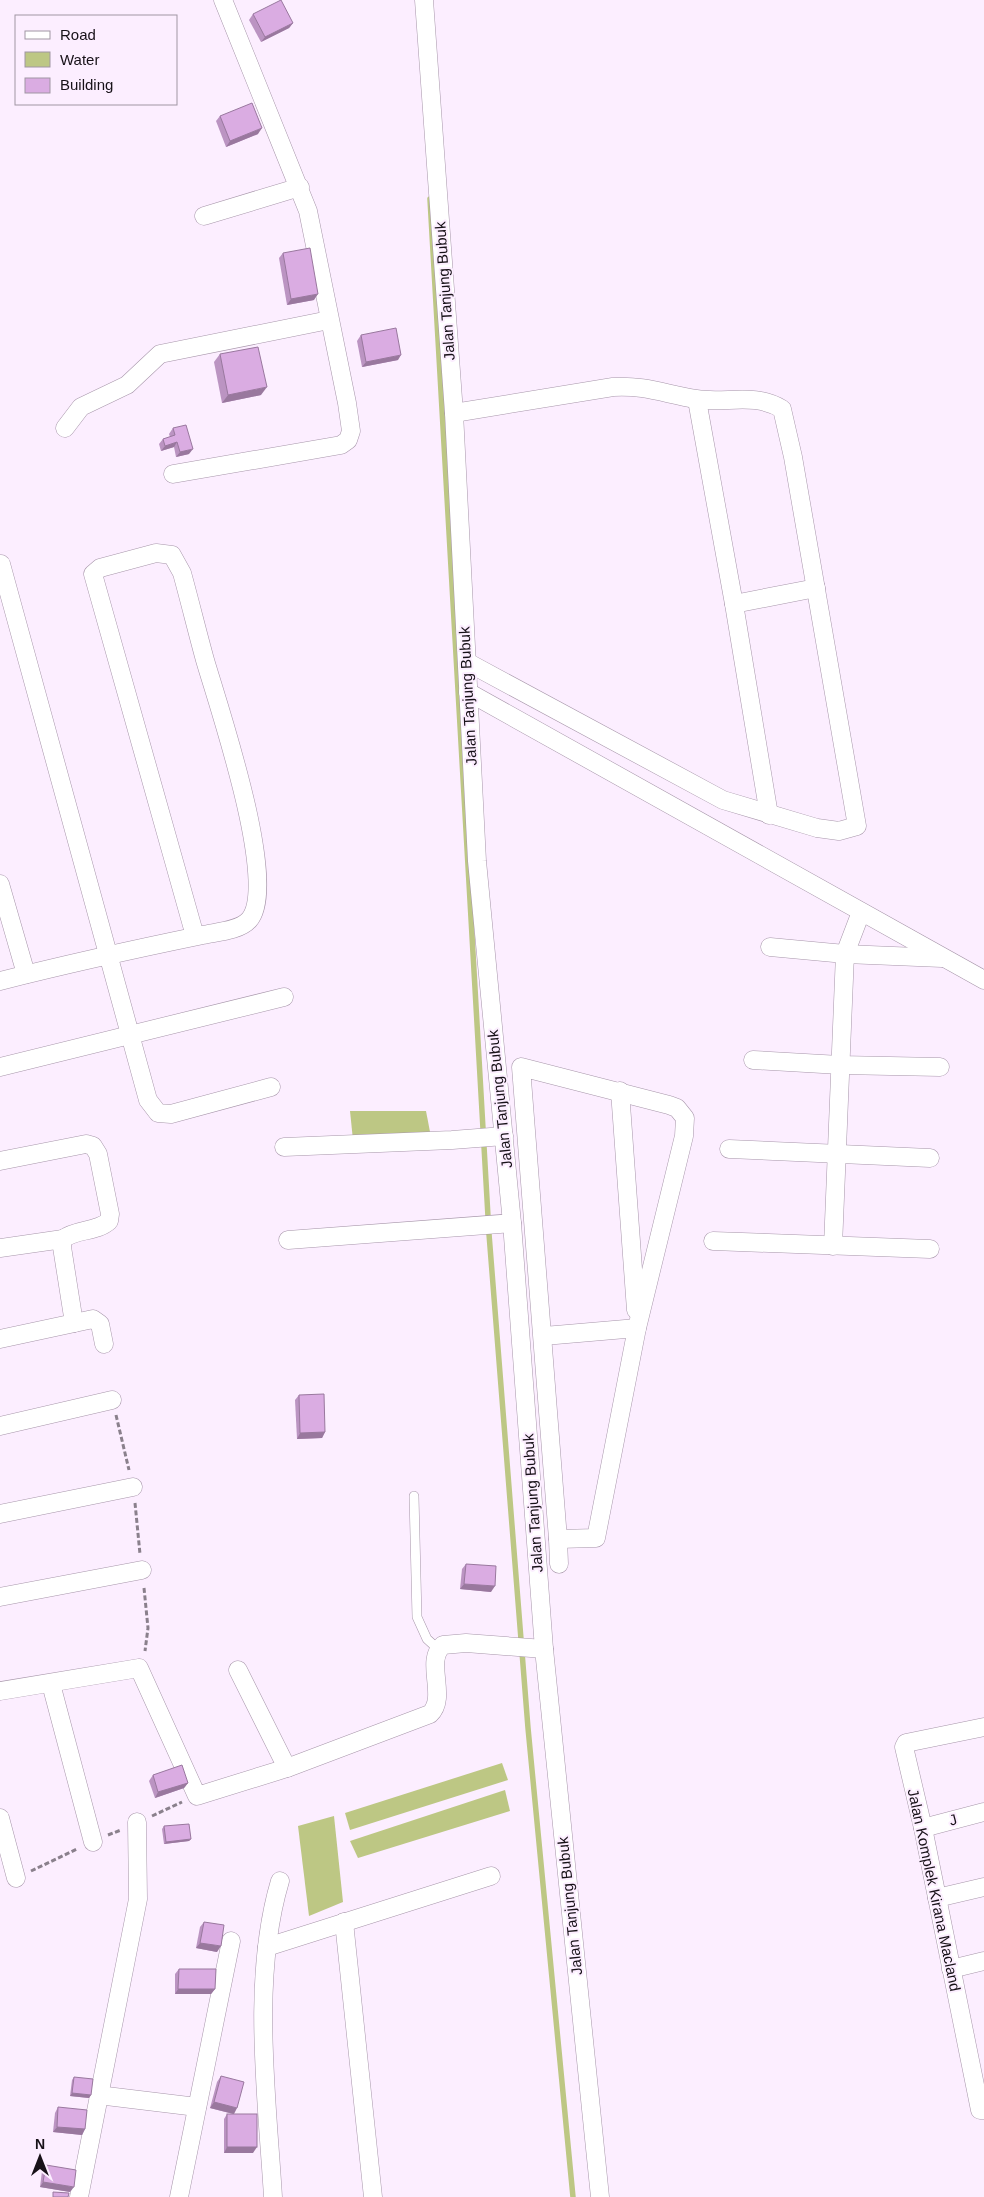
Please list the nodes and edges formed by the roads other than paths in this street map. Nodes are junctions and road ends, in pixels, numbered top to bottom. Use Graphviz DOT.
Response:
graph roads {
  1 [pos="223,0"];
  2 [pos="424,0"];
  3 [pos="300,186"];
  4 [pos="204,216"];
  5 [pos="329,320"];
  6 [pos="697,400"];
  7 [pos="454,413"];
  8 [pos="65,428"];
  9 [pos="173,474"];
  10 [pos="0,564"];
  11 [pos="816,588"];
  12 [pos="734,604"];
  13 [pos="467,662"];
  14 [pos="468,692"];
  15 [pos="769,815"];
  16 [pos="0,884"];
  17 [pos="861,912"];
  18 [pos="195,936"];
  19 [pos="770,947"];
  20 [pos="108,954"];
  21 [pos="845,954"];
  22 [pos="944,958"];
  23 [pos="26,974"];
  24 [pos="984,980"];
  25 [pos="0,981"];
  26 [pos="284,997"];
  27 [pos="130,1035"];
  28 [pos="753,1060"];
  29 [pos="840,1065"];
  30 [pos="0,1067"];
  31 [pos="940,1067"];
  32 [pos="271,1087"];
  33 [pos="620,1091"];
  34 [pos="498,1136"];
  35 [pos="284,1147"];
  36 [pos="729,1149"];
  37 [pos="837,1155"];
  38 [pos="930,1158"];
  39 [pos="0,1161"];
  40 [pos="504,1224"];
  41 [pos="63,1239"];
  42 [pos="288,1240"];
  43 [pos="713,1241"];
  44 [pos="833,1246"];
  45 [pos="0,1248"];
  46 [pos="930,1249"];
  47 [pos="74,1322"];
  48 [pos="520,1328"];
  49 [pos="637,1328"];
  50 [pos="544,1331"];
  51 [pos="0,1339"];
  52 [pos="104,1344"];
  53 [pos="112,1400"];
  54 [pos="0,1426"];
  55 [pos="133,1487"];
  56 [pos="414,1496"];
  57 [pos="0,1514"];
  58 [pos="559,1552"];
  59 [pos="536,1555"];
  60 [pos="142,1570"];
  61 [pos="0,1597"];
  62 [pos="438,1649"];
  63 [pos="544,1649"];
  64 [pos="238,1670"];
  65 [pos="51,1684"];
  66 [pos="0,1691"];
  67 [pos="984,1727"];
  68 [pos="287,1768"];
  69 [pos="984,1812"];
  70 [pos="0,1818"];
  71 [pos="138,1822"];
  72 [pos="923,1828"];
  73 [pos="93,1842"];
  74 [pos="491,1876"];
  75 [pos="16,1878"];
  76 [pos="280,1881"];
  77 [pos="984,1886"];
  78 [pos="937,1898"];
  79 [pos="344,1922"];
  80 [pos="231,1941"];
  81 [pos="267,1946"];
  82 [pos="984,1961"];
  83 [pos="951,1969"];
  84 [pos="98,2095"];
  85 [pos="197,2107"];
  86 [pos="984,2110"];
  87 [pos="79,2197"];
  88 [pos="179,2197"];
  89 [pos="273,2197"];
  90 [pos="373,2197"];
  91 [pos="600,2197"];
  1 -- 3 [label="street"];
  2 -- 7 [label="street, Jalan Tanjung Bubuk"];
  3 -- 4 [label="street"];
  3 -- 5 [label="street"];
  5 -- 8 [label="street"];
  5 -- 9 [label="street"];
  6 -- 7 [label="street"];
  6 -- 11 [label="street"];
  6 -- 12 [label="street"];
  7 -- 13 [label="street, Jalan Tanjung Bubuk"];
  10 -- 20 [label="street"];
  11 -- 12 [label="street"];
  11 -- 15 [label="street"];
  12 -- 15 [label="street"];
  13 -- 14 [label="street, Jalan Tanjung Bubuk"];
  13 -- 15 [label="street"];
  14 -- 17 [label="street"];
  14 -- 34 [label="street, Jalan Tanjung Bubuk"];
  16 -- 23 [label="street"];
  17 -- 21 [label="street"];
  17 -- 22 [label="street"];
  18 -- 18 [label="street"];
  18 -- 20 [label="street"];
  19 -- 21 [label="street"];
  20 -- 23 [label="street"];
  20 -- 27 [label="street"];
  21 -- 22 [label="street"];
  21 -- 29 [label="street"];
  22 -- 24 [label="street"];
  23 -- 25 [label="street"];
  26 -- 27 [label="street"];
  27 -- 30 [label="street"];
  27 -- 32 [label="street"];
  28 -- 29 [label="street"];
  29 -- 31 [label="street"];
  29 -- 37 [label="street"];
  33 -- 49 [label="street"];
  33 -- 49 [label="street"];
  33 -- 50 [label="street"];
  34 -- 35 [label="street"];
  34 -- 40 [label="street, Jalan Tanjung Bubuk"];
  36 -- 37 [label="street"];
  37 -- 38 [label="street"];
  37 -- 44 [label="street"];
  39 -- 41 [label="street"];
  40 -- 42 [label="street"];
  40 -- 48 [label="street, Jalan Tanjung Bubuk"];
  41 -- 45 [label="street"];
  41 -- 47 [label="street"];
  43 -- 44 [label="street"];
  44 -- 46 [label="street"];
  47 -- 51 [label="street"];
  47 -- 52 [label="street"];
  48 -- 50 [label="street"];
  48 -- 59 [label="street, Jalan Tanjung Bubuk"];
  49 -- 50 [label="street"];
  49 -- 58 [label="street"];
  50 -- 58 [label="street"];
  53 -- 54 [label="street"];
  55 -- 57 [label="street"];
  56 -- 62 [label="lane"];
  58 -- 59 [label="street"];
  59 -- 63 [label="street, Jalan Tanjung Bubuk"];
  60 -- 61 [label="street"];
  62 -- 63 [label="street"];
  62 -- 68 [label="street"];
  63 -- 91 [label="street, Jalan Tanjung Bubuk"];
  64 -- 68 [label="street"];
  65 -- 66 [label="street"];
  65 -- 68 [label="street"];
  65 -- 73 [label="street"];
  67 -- 72 [label="street, Jalan Komplek Kirana Macland"];
  69 -- 72 [label="street, J"];
  70 -- 75 [label="street"];
  71 -- 84 [label="street"];
  72 -- 78 [label="street, Jalan Komplek Kirana Macland"];
  74 -- 79 [label="street"];
  76 -- 81 [label="street"];
  77 -- 78 [label="street"];
  78 -- 83 [label="street, Jalan Komplek Kirana Macland"];
  79 -- 81 [label="street"];
  79 -- 90 [label="street"];
  80 -- 85 [label="street"];
  81 -- 89 [label="street"];
  82 -- 83 [label="street"];
  83 -- 86 [label="street, Jalan Komplek Kirana Macland"];
  84 -- 85 [label="street"];
  84 -- 87 [label="street"];
  85 -- 88 [label="street"];
}
